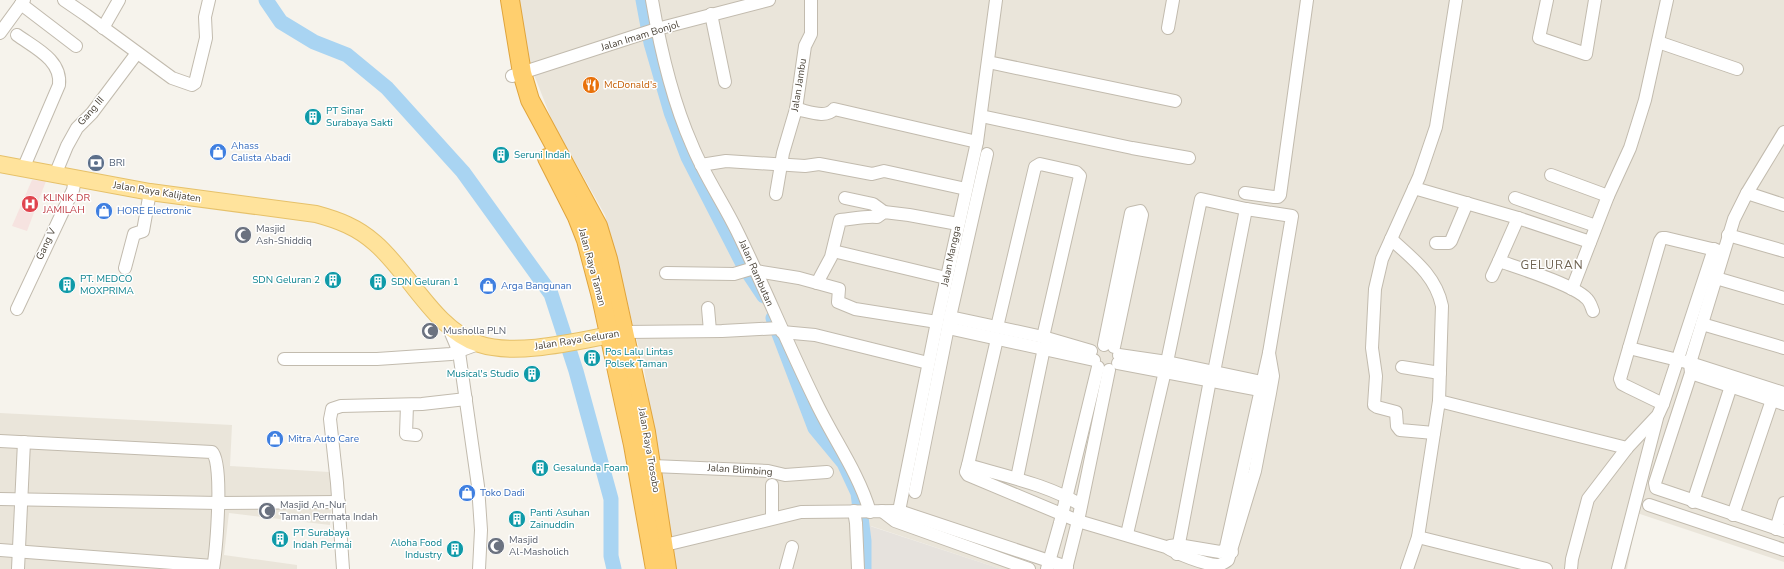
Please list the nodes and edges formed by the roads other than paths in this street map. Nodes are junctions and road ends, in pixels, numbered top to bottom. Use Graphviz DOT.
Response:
graph roads {
  1 [pos="64,0"];
  2 [pos="119,0"];
  3 [pos="209,0"];
  4 [pos="500,0"];
  5 [pos="510,0"];
  6 [pos="652,0"];
  7 [pos="769,0"];
  8 [pos="811,0"];
  9 [pos="996,0"];
  10 [pos="1173,0"];
  11 [pos="1307,0"];
  12 [pos="1455,0"];
  13 [pos="1547,0"];
  14 [pos="1596,0"];
  15 [pos="1667,0"];
  16 [pos="22,2"];
  17 [pos="711,14"];
  18 [pos="103,28"];
  19 [pos="1168,28"];
  20 [pos="651,32"];
  21 [pos="0,33"];
  22 [pos="17,36"];
  23 [pos="1658,42"];
  24 [pos="76,46"];
  25 [pos="137,53"];
  26 [pos="988,62"];
  27 [pos="1737,69"];
  28 [pos="517,74"];
  29 [pos="725,82"];
  30 [pos="1175,101"];
  31 [pos="796,109"];
  32 [pos="981,116"];
  33 [pos="1784,132"];
  34 [pos="976,142"];
  35 [pos="1780,146"];
  36 [pos="987,154"];
  37 [pos="1189,158"];
  38 [pos="0,164"];
  39 [pos="781,164"];
  40 [pos="701,165"];
  41 [pos="22,169"];
  42 [pos="55,175"];
  43 [pos="1551,175"];
  44 [pos="75,179"];
  45 [pos="1414,188"];
  46 [pos="966,189"];
  47 [pos="150,192"];
  48 [pos="1245,193"];
  49 [pos="1747,193"];
  50 [pos="776,194"];
  51 [pos="1608,196"];
  52 [pos="845,198"];
  53 [pos="1515,198"];
  54 [pos="1467,203"];
  55 [pos="1784,205"];
  56 [pos="1246,209"];
  57 [pos="884,212"];
  58 [pos="316,214"];
  59 [pos="1518,218"];
  60 [pos="958,224"];
  61 [pos="1596,226"];
  62 [pos="1728,235"];
  63 [pos="1391,239"];
  64 [pos="1590,242"];
  65 [pos="1436,243"];
  66 [pos="1719,250"];
  67 [pos="833,251"];
  68 [pos="1784,251"];
  69 [pos="1500,261"];
  70 [pos="125,268"];
  71 [pos="751,270"];
  72 [pos="666,273"];
  73 [pos="1492,276"];
  74 [pos="946,278"];
  75 [pos="1716,278"];
  76 [pos="817,283"];
  77 [pos="1572,289"];
  78 [pos="1784,298"];
  79 [pos="708,308"];
  80 [pos="17,309"];
  81 [pos="1593,311"];
  82 [pos="937,322"];
  83 [pos="949,322"];
  84 [pos="1702,324"];
  85 [pos="448,325"];
  86 [pos="778,329"];
  87 [pos="710,331"];
  88 [pos="617,333"];
  89 [pos="997,333"];
  90 [pos="1043,343"];
  91 [pos="478,344"];
  92 [pos="1629,348"];
  93 [pos="1784,348"];
  94 [pos="459,352"];
  95 [pos="1106,357"];
  96 [pos="284,359"];
  97 [pos="928,363"];
  98 [pos="1166,366"];
  99 [pos="1686,366"];
  100 [pos="1402,367"];
  101 [pos="1440,373"];
  102 [pos="1212,376"];
  103 [pos="1264,381"];
  104 [pos="1730,386"];
  105 [pos="1784,394"];
  106 [pos="466,399"];
  107 [pos="1772,400"];
  108 [pos="1439,401"];
  109 [pos="1784,404"];
  110 [pos="407,405"];
  111 [pos="1661,409"];
  112 [pos="1434,433"];
  113 [pos="416,436"];
  114 [pos="0,441"];
  115 [pos="24,442"];
  116 [pos="1627,448"];
  117 [pos="968,465"];
  118 [pos="653,466"];
  119 [pos="828,472"];
  120 [pos="1017,478"];
  121 [pos="772,485"];
  122 [pos="915,492"];
  123 [pos="1066,496"];
  124 [pos="0,499"];
  125 [pos="21,500"];
  126 [pos="339,502"];
  127 [pos="1693,502"];
  128 [pos="219,503"];
  129 [pos="1784,503"];
  130 [pos="1081,505"];
  131 [pos="1649,505"];
  132 [pos="865,511"];
  133 [pos="899,511"];
  134 [pos="1062,513"];
  135 [pos="1733,515"];
  136 [pos="772,518"];
  137 [pos="1078,521"];
  138 [pos="1780,530"];
  139 [pos="1127,534"];
  140 [pos="1418,537"];
  141 [pos="665,545"];
  142 [pos="792,548"];
  143 [pos="1174,548"];
  144 [pos="0,550"];
  145 [pos="1784,550"];
  146 [pos="19,551"];
  147 [pos="1228,551"];
  148 [pos="1048,566"];
  149 [pos="213,568"];
  150 [pos="1067,568"];
  151 [pos="18,569"];
  152 [pos="343,569"];
  153 [pos="479,569"];
  154 [pos="655,569"];
  155 [pos="668,569"];
  156 [pos="786,569"];
  157 [pos="858,569"];
  158 [pos="1029,569"];
  159 [pos="1407,569"];
  160 [pos="1546,569"];
  161 [pos="1571,569"];
  162 [pos="1618,569"];
  1 -- 18 [label="street"];
  2 -- 18 [label="street"];
  3 -- 25 [label="street"];
  4 -- 28 [label="highway, Jalan Raya Taman"];
  5 -- 28 [label="highway, Jalan Raya Taman"];
  6 -- 20 [label="street, Jalan Rambutan"];
  7 -- 17 [label="street, Jalan Imam Bonjol"];
  8 -- 31 [label="street, Jalan Jambu"];
  9 -- 26 [label="street, Jalan Mangga"];
  10 -- 19 [label="street"];
  11 -- 48 [label="street"];
  12 -- 45 [label="street"];
  13 -- 14 [label="street"];
  15 -- 23 [label="street"];
  16 -- 21 [label="street"];
  16 -- 24 [label="street"];
  17 -- 20 [label="street, Jalan Imam Bonjol"];
  17 -- 29 [label="street"];
  18 -- 25 [label="street"];
  20 -- 28 [label="street, Jalan Imam Bonjol"];
  20 -- 40 [label="street, Jalan Rambutan"];
  22 -- 41 [label="street"];
  23 -- 27 [label="street"];
  23 -- 51 [label="street"];
  25 -- 42 [label="street, Gang III"];
  26 -- 30 [label="street"];
  26 -- 32 [label="street, Jalan Mangga"];
  28 -- 88 [label="highway, Jalan Raya Taman"];
  31 -- 34 [label="street"];
  31 -- 39 [label="street, Jalan Jambu"];
  32 -- 34 [label="street, Jalan Mangga"];
  32 -- 37 [label="street"];
  33 -- 35 [label="street"];
  34 -- 46 [label="street, Jalan Mangga"];
  35 -- 49 [label="street"];
  36 -- 83 [label="street"];
  38 -- 41 [label="main road, Jalan Raya Kalijaten"];
  39 -- 40 [label="street"];
  39 -- 46 [label="street"];
  39 -- 50 [label="street, Jalan Jambu"];
  40 -- 71 [label="street, Jalan Rambutan"];
  41 -- 42 [label="main road, Jalan Raya Kalijaten"];
  42 -- 44 [label="main road, Jalan Raya Kalijaten"];
  43 -- 51 [label="street"];
  44 -- 47 [label="main road, Jalan Raya Kalijaten"];
  44 -- 80 [label="street, Gang V"];
  45 -- 54 [label="street"];
  45 -- 63 [label="street"];
  46 -- 60 [label="street, Jalan Mangga"];
  47 -- 58 [label="main road, Jalan Raya Kalijaten"];
  47 -- 70 [label="street"];
  49 -- 55 [label="street"];
  49 -- 62 [label="street"];
  51 -- 61 [label="street"];
  52 -- 57 [label="street"];
  53 -- 61 [label="street"];
  54 -- 59 [label="street"];
  54 -- 65 [label="street"];
  56 -- 98 [label="street"];
  56 -- 102 [label="street"];
  56 -- 103 [label="street"];
  57 -- 60 [label="street"];
  57 -- 67 [label="street"];
  58 -- 85 [label="main road, Jalan Raya Geluran"];
  59 -- 64 [label="street"];
  59 -- 69 [label="street"];
  60 -- 74 [label="street, Jalan Mangga"];
  61 -- 64 [label="street"];
  62 -- 66 [label="street"];
  62 -- 68 [label="street"];
  63 -- 101 [label="street"];
  63 -- 112 [label="street"];
  64 -- 77 [label="street"];
  66 -- 75 [label="street"];
  66 -- 92 [label="street"];
  66 -- 99 [label="street"];
  67 -- 74 [label="street"];
  67 -- 76 [label="street"];
  69 -- 73 [label="street"];
  69 -- 77 [label="street"];
  71 -- 72 [label="street"];
  71 -- 76 [label="street"];
  71 -- 86 [label="street, Jalan Rambutan"];
  74 -- 82 [label="street, Jalan Mangga"];
  75 -- 78 [label="street"];
  75 -- 84 [label="street"];
  76 -- 82 [label="street"];
  77 -- 81 [label="street"];
  79 -- 87 [label="street"];
  82 -- 97 [label="street, Jalan Mangga"];
  83 -- 89 [label="street"];
  83 -- 122 [label="street"];
  84 -- 93 [label="street"];
  84 -- 99 [label="street"];
  85 -- 91 [label="main road, Jalan Raya Geluran"];
  85 -- 94 [label="street"];
  86 -- 87 [label="street"];
  86 -- 97 [label="street"];
  86 -- 132 [label="street, Jalan Rambutan"];
  87 -- 88 [label="street"];
  88 -- 91 [label="main road, Jalan Raya Geluran"];
  88 -- 118 [label="highway, Jalan Raya Trosobo"];
  88 -- 154 [label="highway, Jalan Raya Trosobo"];
  89 -- 90 [label="street"];
  89 -- 90 [label="street"];
  89 -- 117 [label="street"];
  90 -- 95 [label="street"];
  90 -- 120 [label="street"];
  91 -- 94 [label="street"];
  92 -- 99 [label="street"];
  92 -- 111 [label="street"];
  94 -- 96 [label="street"];
  94 -- 106 [label="street"];
  95 -- 95 [label="street"];
  95 -- 98 [label="street"];
  95 -- 123 [label="street"];
  95 -- 130 [label="street"];
  97 -- 133 [label="street, Jalan Mangga"];
  98 -- 102 [label="street"];
  98 -- 139 [label="street"];
  99 -- 104 [label="street"];
  99 -- 105 [label="street"];
  99 -- 111 [label="street"];
  99 -- 127 [label="street"];
  100 -- 101 [label="street"];
  101 -- 108 [label="street"];
  102 -- 103 [label="street"];
  102 -- 143 [label="street"];
  103 -- 147 [label="street"];
  103 -- 147 [label="street"];
  104 -- 107 [label="street"];
  104 -- 127 [label="street"];
  106 -- 110 [label="street"];
  106 -- 153 [label="street"];
  107 -- 109 [label="street"];
  107 -- 135 [label="street"];
  108 -- 112 [label="street"];
  108 -- 116 [label="street"];
  110 -- 113 [label="street"];
  110 -- 126 [label="street"];
  111 -- 116 [label="street"];
  111 -- 162 [label="street"];
  112 -- 140 [label="street"];
  114 -- 115 [label="street"];
  115 -- 125 [label="street"];
  115 -- 128 [label="street"];
  116 -- 161 [label="street"];
  117 -- 120 [label="street"];
  117 -- 134 [label="street"];
  118 -- 119 [label="street, Jalan Blimbing"];
  118 -- 141 [label="highway, Jalan Raya Trosobo"];
  120 -- 123 [label="street"];
  121 -- 136 [label="street"];
  123 -- 130 [label="street"];
  123 -- 134 [label="street"];
  124 -- 125 [label="street"];
  125 -- 128 [label="street"];
  125 -- 146 [label="street"];
  126 -- 128 [label="street"];
  126 -- 152 [label="street"];
  127 -- 135 [label="street"];
  128 -- 149 [label="street"];
  129 -- 138 [label="street"];
  130 -- 137 [label="street"];
  131 -- 145 [label="street"];
  132 -- 133 [label="street"];
  132 -- 136 [label="street"];
  132 -- 157 [label="street, Jalan Rambutan"];
  132 -- 158 [label="street"];
  133 -- 148 [label="street"];
  134 -- 137 [label="street"];
  134 -- 148 [label="street"];
  135 -- 138 [label="street"];
  136 -- 141 [label="street"];
  137 -- 139 [label="street"];
  137 -- 150 [label="street"];
  139 -- 143 [label="street"];
  140 -- 159 [label="street"];
  140 -- 160 [label="street"];
  141 -- 155 [label="highway, Jalan Raya Trosobo"];
  142 -- 156 [label="street"];
  143 -- 147 [label="street"];
  144 -- 146 [label="street"];
  146 -- 149 [label="street"];
  146 -- 151 [label="street"];
  148 -- 150 [label="street"];
}
